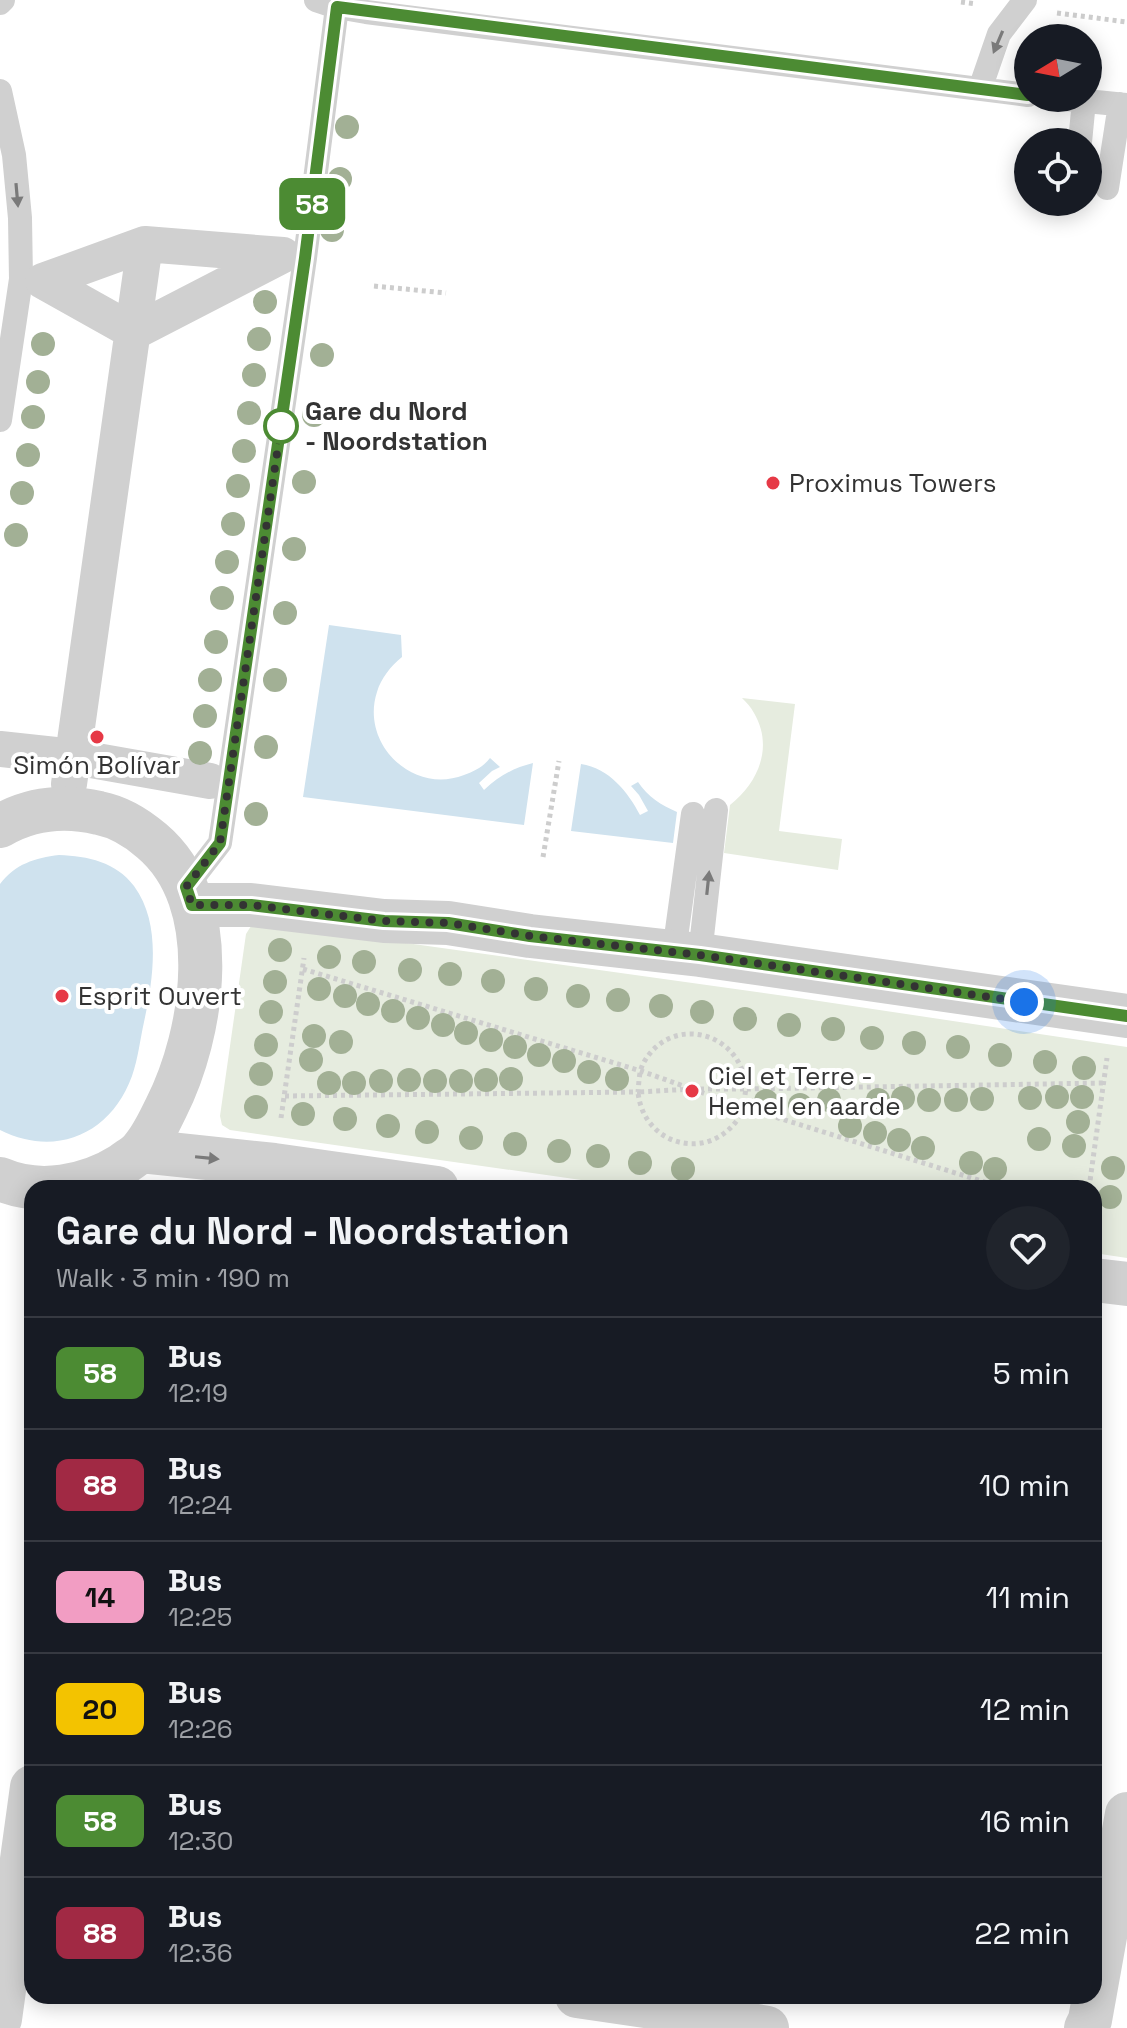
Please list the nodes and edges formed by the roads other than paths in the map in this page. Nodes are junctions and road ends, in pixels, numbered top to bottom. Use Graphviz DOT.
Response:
graph roads {
  1 [pos="1025,0"];
  2 [pos="326,3"];
  3 [pos="980,89"];
  4 [pos="0,91"];
  5 [pos="1014,93"];
  6 [pos="1102,103"];
  7 [pos="1124,105"];
  8 [pos="1107,188"];
  9 [pos="145,244"];
  10 [pos="134,332"];
  11 [pos="0,420"];
  12 [pos="0,749"];
  13 [pos="71,771"];
  14 [pos="210,781"];
  15 [pos="705,812"];
  16 [pos="0,826"];
  17 [pos="189,896"];
  18 [pos="687,954"];
  19 [pos="1127,1016"];
  20 [pos="122,1170"];
  21 [pos="0,1179"];
  22 [pos="92,1180"];
  23 [pos="380,1180"];
  24 [pos="24,1185"];
  25 [pos="1102,1281"];
  26 [pos="1127,1284"];
  27 [pos="1127,1814"];
  28 [pos="24,1871"];
  29 [pos="1122,1871"];
  30 [pos="20,1913"];
  31 [pos="1102,1964"];
  32 [pos="613,2004"];
  33 [pos="1093,2004"];
  34 [pos="0,2019"];
  35 [pos="689,2021"];
  36 [pos="767,2028"];
  37 [pos="1086,2028"];
  1 -- 3 [label="lane, one-way"];
  2 -- 3 [label="lane"];
  2 -- 17 [label="lane"];
  3 -- 5 [label="lane"];
  4 -- 11 [label="lane, one-way"];
  6 -- 7 [label="lane"];
  7 -- 8 [label="lane"];
  9 -- 10 [label="street"];
  9 -- 10 [label="street"];
  9 -- 10 [label="street"];
  10 -- 13 [label="street"];
  12 -- 13 [label="street"];
  13 -- 14 [label="street"];
  15 -- 18 [label="lane"];
  16 -- 17 [label="street"];
  17 -- 18 [label="street"];
  17 -- 20 [label="street"];
  18 -- 19 [label="street"];
  20 -- 22 [label="street"];
  20 -- 23 [label="street, one-way"];
  21 -- 24 [label="street"];
  25 -- 26 [label="street"];
  27 -- 29 [label="street"];
  28 -- 30 [label="street"];
  29 -- 31 [label="street"];
  30 -- 34 [label="street"];
  32 -- 35 [label="street"];
  33 -- 37 [label="street"];
  35 -- 36 [label="street"];
}
